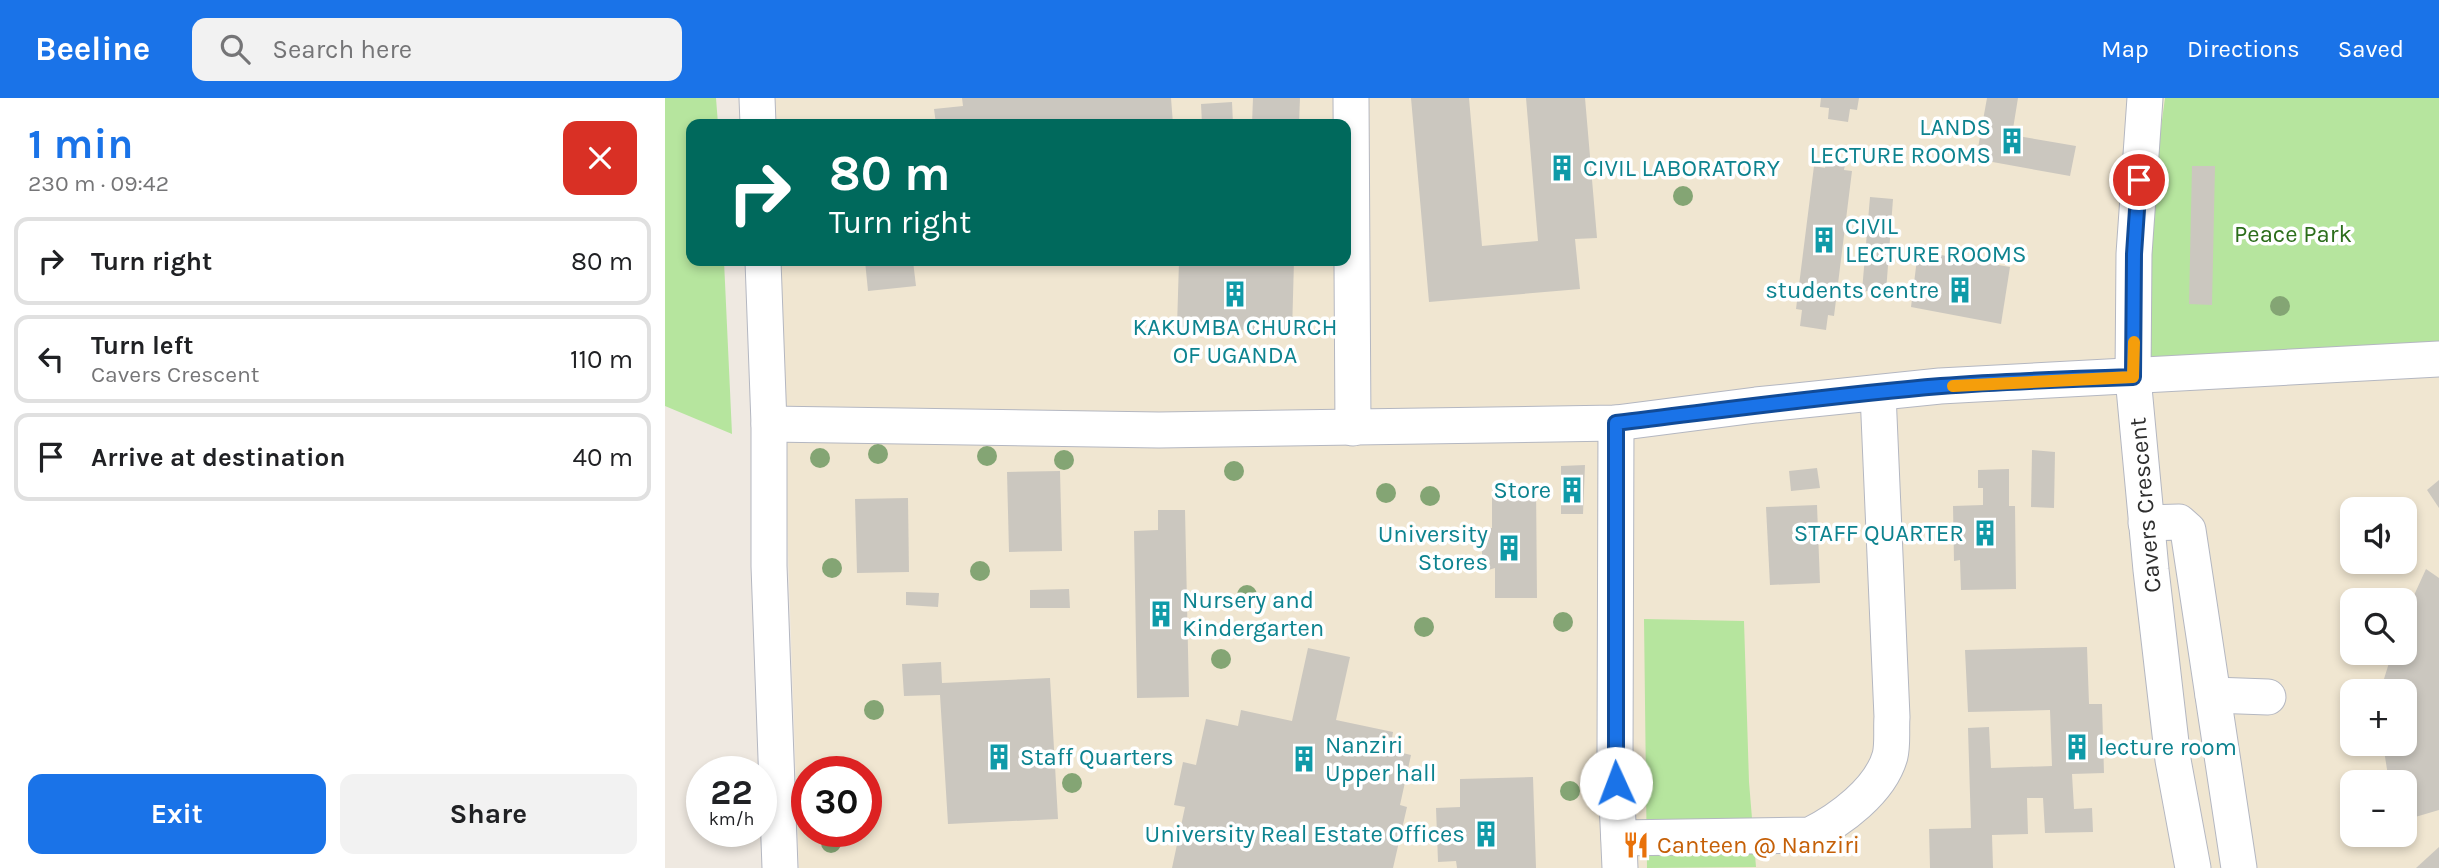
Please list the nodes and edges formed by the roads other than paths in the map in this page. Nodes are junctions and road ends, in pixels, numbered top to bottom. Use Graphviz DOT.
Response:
graph roads {
  1 [pos="757,98"];
  2 [pos="1351,98"];
  3 [pos="2144,98"];
  4 [pos="758,119"];
  5 [pos="763,266"];
  6 [pos="2439,359"];
  7 [pos="2133,377"];
  8 [pos="1878,393"];
  9 [pos="1616,423"];
  10 [pos="769,424"];
  11 [pos="1353,428"];
  12 [pos="2146,523"];
  13 [pos="2213,695"];
  14 [pos="2268,697"];
  15 [pos="1619,853"];
  16 [pos="780,868"];
  17 [pos="2193,868"];
  18 [pos="2239,868"];
  1 -- 4 [label="street"];
  2 -- 11 [label="street"];
  3 -- 7 [label="street, Cavers Crescent"];
  5 -- 10 [label="street"];
  6 -- 7 [label="street"];
  7 -- 8 [label="street"];
  7 -- 12 [label="street, Cavers Crescent"];
  8 -- 9 [label="street"];
  8 -- 15 [label="street"];
  9 -- 11 [label="street"];
  9 -- 15 [label="street"];
  10 -- 11 [label="street"];
  10 -- 16 [label="street"];
  12 -- 13 [label="street"];
  12 -- 17 [label="street, Cavers Crescent"];
  13 -- 14 [label="street"];
  13 -- 18 [label="street"];
}
